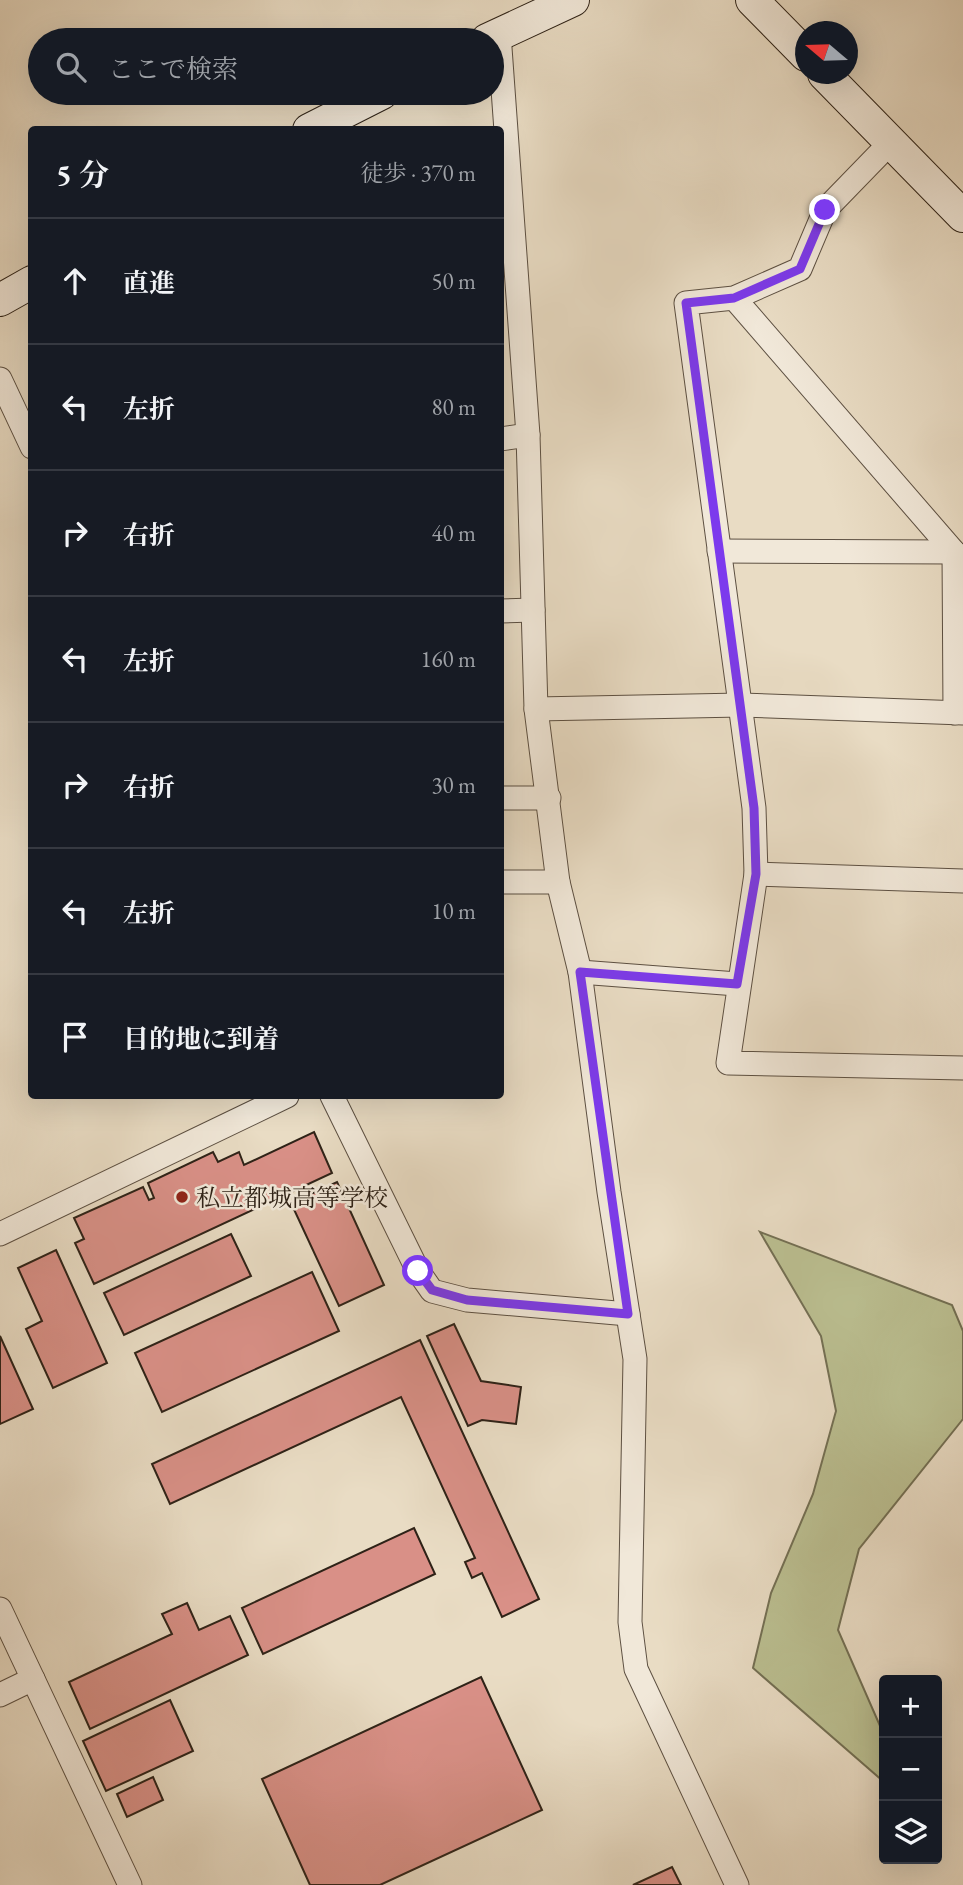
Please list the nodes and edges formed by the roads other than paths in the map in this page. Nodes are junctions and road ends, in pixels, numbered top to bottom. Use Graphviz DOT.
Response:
graph roads {
  1 [pos="573,0"];
  2 [pos="752,0"];
  3 [pos="504,32"];
  4 [pos="795,44"];
  5 [pos="834,84"];
  6 [pos="358,105"];
  7 [pos="499,105"];
  8 [pos="317,126"];
  9 [pos="501,126"];
  10 [pos="891,142"];
  11 [pos="504,162"];
  12 [pos="963,216"];
  13 [pos="28,284"];
  14 [pos="734,298"];
  15 [pos="0,300"];
  16 [pos="0,379"];
  17 [pos="528,435"];
  18 [pos="28,438"];
  19 [pos="504,438"];
  20 [pos="719,551"];
  21 [pos="954,552"];
  22 [pos="533,610"];
  23 [pos="504,611"];
  24 [pos="741,705"];
  25 [pos="536,709"];
  26 [pos="959,713"];
  27 [pos="504,798"];
  28 [pos="549,798"];
  29 [pos="756,874"];
  30 [pos="963,881"];
  31 [pos="504,882"];
  32 [pos="558,882"];
  33 [pos="580,972"];
  34 [pos="737,984"];
  35 [pos="963,1068"];
  36 [pos="281,1099"];
  37 [pos="333,1099"];
  38 [pos="0,1234"];
  39 [pos="628,1314"];
  40 [pos="0,1609"];
  41 [pos="33,1679"];
  42 [pos="0,1695"];
  43 [pos="130,1885"];
  44 [pos="737,1885"];
  1 -- 3 [label="street"];
  2 -- 4 [label="street"];
  5 -- 10 [label="street"];
  6 -- 8 [label="street"];
  7 -- 9 [label="street"];
  10 -- 12 [label="street"];
  10 -- 14 [label="street"];
  11 -- 17 [label="street"];
  13 -- 15 [label="street"];
  14 -- 20 [label="street"];
  14 -- 21 [label="street"];
  16 -- 18 [label="street"];
  17 -- 19 [label="street"];
  17 -- 22 [label="street"];
  20 -- 21 [label="street"];
  20 -- 24 [label="street"];
  21 -- 26 [label="street"];
  22 -- 23 [label="street"];
  22 -- 25 [label="street"];
  24 -- 25 [label="street"];
  24 -- 26 [label="street"];
  24 -- 29 [label="street"];
  25 -- 28 [label="street"];
  27 -- 28 [label="street"];
  28 -- 32 [label="street"];
  29 -- 30 [label="street"];
  29 -- 34 [label="street"];
  31 -- 32 [label="street"];
  32 -- 33 [label="street"];
  33 -- 34 [label="street"];
  33 -- 39 [label="street"];
  34 -- 35 [label="street"];
  36 -- 38 [label="street"];
  37 -- 39 [label="street"];
  39 -- 44 [label="street"];
  40 -- 41 [label="street"];
  41 -- 42 [label="street"];
  41 -- 43 [label="street"];
}
